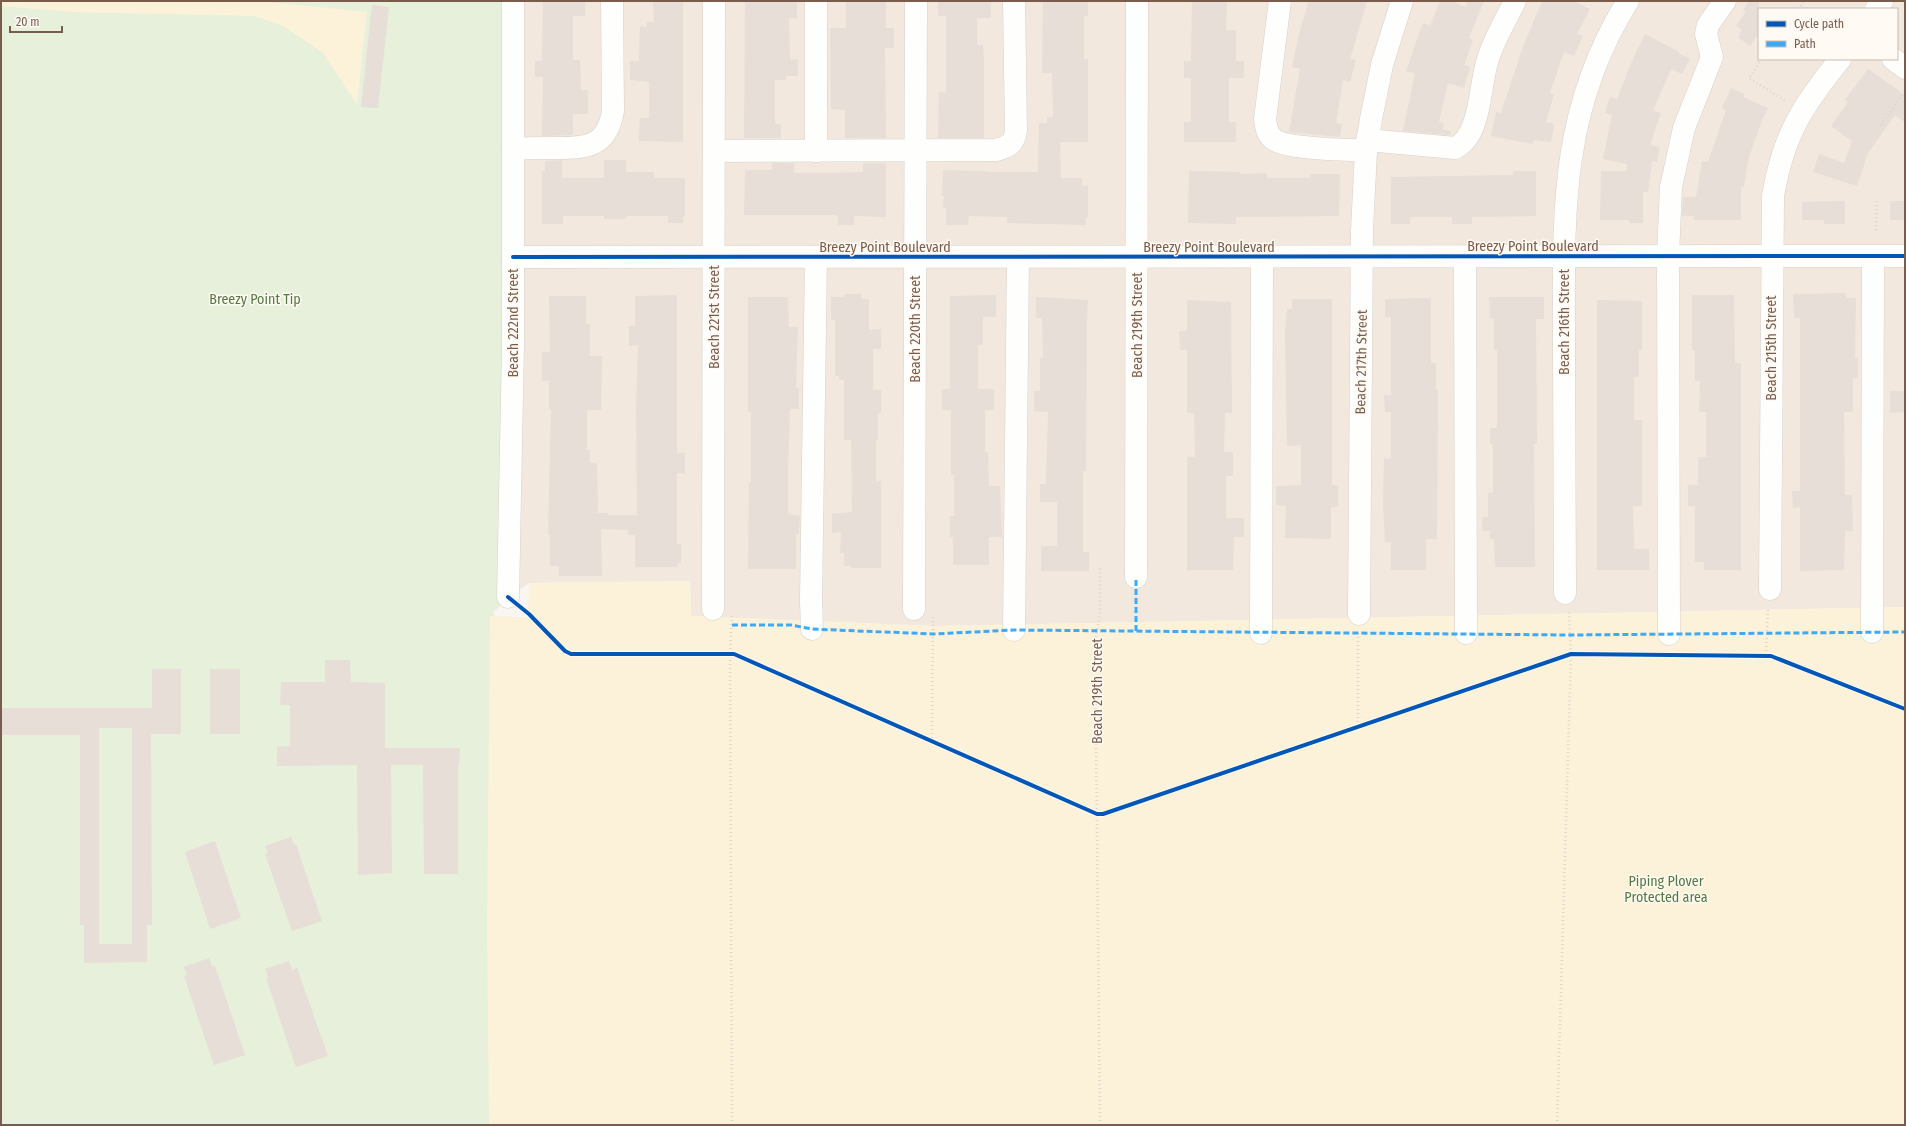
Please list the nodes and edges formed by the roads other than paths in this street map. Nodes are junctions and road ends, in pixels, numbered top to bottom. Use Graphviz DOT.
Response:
graph roads {
  1 [pos="513,1"];
  2 [pos="612,1"];
  3 [pos="714,1"];
  4 [pos="816,1"];
  5 [pos="916,1"];
  6 [pos="1014,1"];
  7 [pos="1137,1"];
  8 [pos="1280,1"];
  9 [pos="1402,1"];
  10 [pos="1515,1"];
  11 [pos="1628,1"];
  12 [pos="1725,1"];
  13 [pos="1839,60"];
  14 [pos="1894,60"];
  15 [pos="1905,68"];
  16 [pos="1367,146"];
  17 [pos="513,148"];
  18 [pos="916,150"];
  19 [pos="714,151"];
  20 [pos="816,151"];
  21 [pos="1564,256"];
  22 [pos="1668,256"];
  23 [pos="1772,256"];
  24 [pos="1873,256"];
  25 [pos="1905,256"];
  26 [pos="513,257"];
  27 [pos="714,257"];
  28 [pos="1465,257"];
  29 [pos="816,258"];
  30 [pos="916,258"];
  31 [pos="1018,258"];
  32 [pos="1137,258"];
  33 [pos="1262,258"];
  34 [pos="1362,258"];
  35 [pos="1136,577"];
  36 [pos="1770,589"];
  37 [pos="1565,593"];
  38 [pos="508,597"];
  39 [pos="923,610"];
  40 [pos="722,611"];
  41 [pos="1358,614"];
  42 [pos="812,629"];
  43 [pos="1014,630"];
  44 [pos="1872,632"];
  45 [pos="1261,633"];
  46 [pos="1466,633"];
  47 [pos="1669,634"];
  1 -- 17 [label="street, Beach 222nd Street"];
  2 -- 17 [label="street"];
  3 -- 19 [label="street, Beach 221st Street"];
  4 -- 20 [label="street"];
  5 -- 18 [label="street, Beach 220th Street"];
  6 -- 18 [label="street"];
  7 -- 32 [label="street, Beach 219th Street"];
  8 -- 16 [label="street"];
  9 -- 16 [label="street, Beach 217th Street"];
  10 -- 16 [label="street"];
  11 -- 21 [label="street, Beach 216th Street"];
  12 -- 22 [label="street"];
  13 -- 23 [label="street, Beach 215th Street"];
  14 -- 15 [label="street"];
  16 -- 34 [label="street, Beach 217th Street"];
  17 -- 26 [label="street, Beach 222nd Street"];
  18 -- 20 [label="street"];
  18 -- 30 [label="street, Beach 220th Street"];
  19 -- 20 [label="street"];
  19 -- 27 [label="street, Beach 221st Street"];
  21 -- 22 [label="street, Breezy Point Boulevard"];
  21 -- 28 [label="street, Breezy Point Boulevard"];
  21 -- 37 [label="street, Beach 216th Street"];
  22 -- 23 [label="street, Breezy Point Boulevard"];
  22 -- 47 [label="street"];
  23 -- 24 [label="street, Breezy Point Boulevard"];
  23 -- 36 [label="street, Beach 215th Street"];
  24 -- 25 [label="street, Breezy Point Boulevard"];
  24 -- 44 [label="street"];
  26 -- 27 [label="street, Breezy Point Boulevard"];
  26 -- 38 [label="street, Beach 222nd Street"];
  27 -- 29 [label="street, Breezy Point Boulevard"];
  27 -- 40 [label="street, Beach 221st Street"];
  28 -- 34 [label="street, Breezy Point Boulevard"];
  28 -- 46 [label="street"];
  29 -- 30 [label="street, Breezy Point Boulevard"];
  29 -- 42 [label="street"];
  30 -- 31 [label="street, Breezy Point Boulevard"];
  30 -- 39 [label="street, Beach 220th Street"];
  31 -- 32 [label="street, Breezy Point Boulevard"];
  31 -- 43 [label="street"];
  32 -- 33 [label="street, Breezy Point Boulevard"];
  32 -- 35 [label="street, Beach 219th Street"];
  33 -- 34 [label="street, Breezy Point Boulevard"];
  33 -- 45 [label="street"];
  34 -- 41 [label="street, Beach 217th Street"];
}
